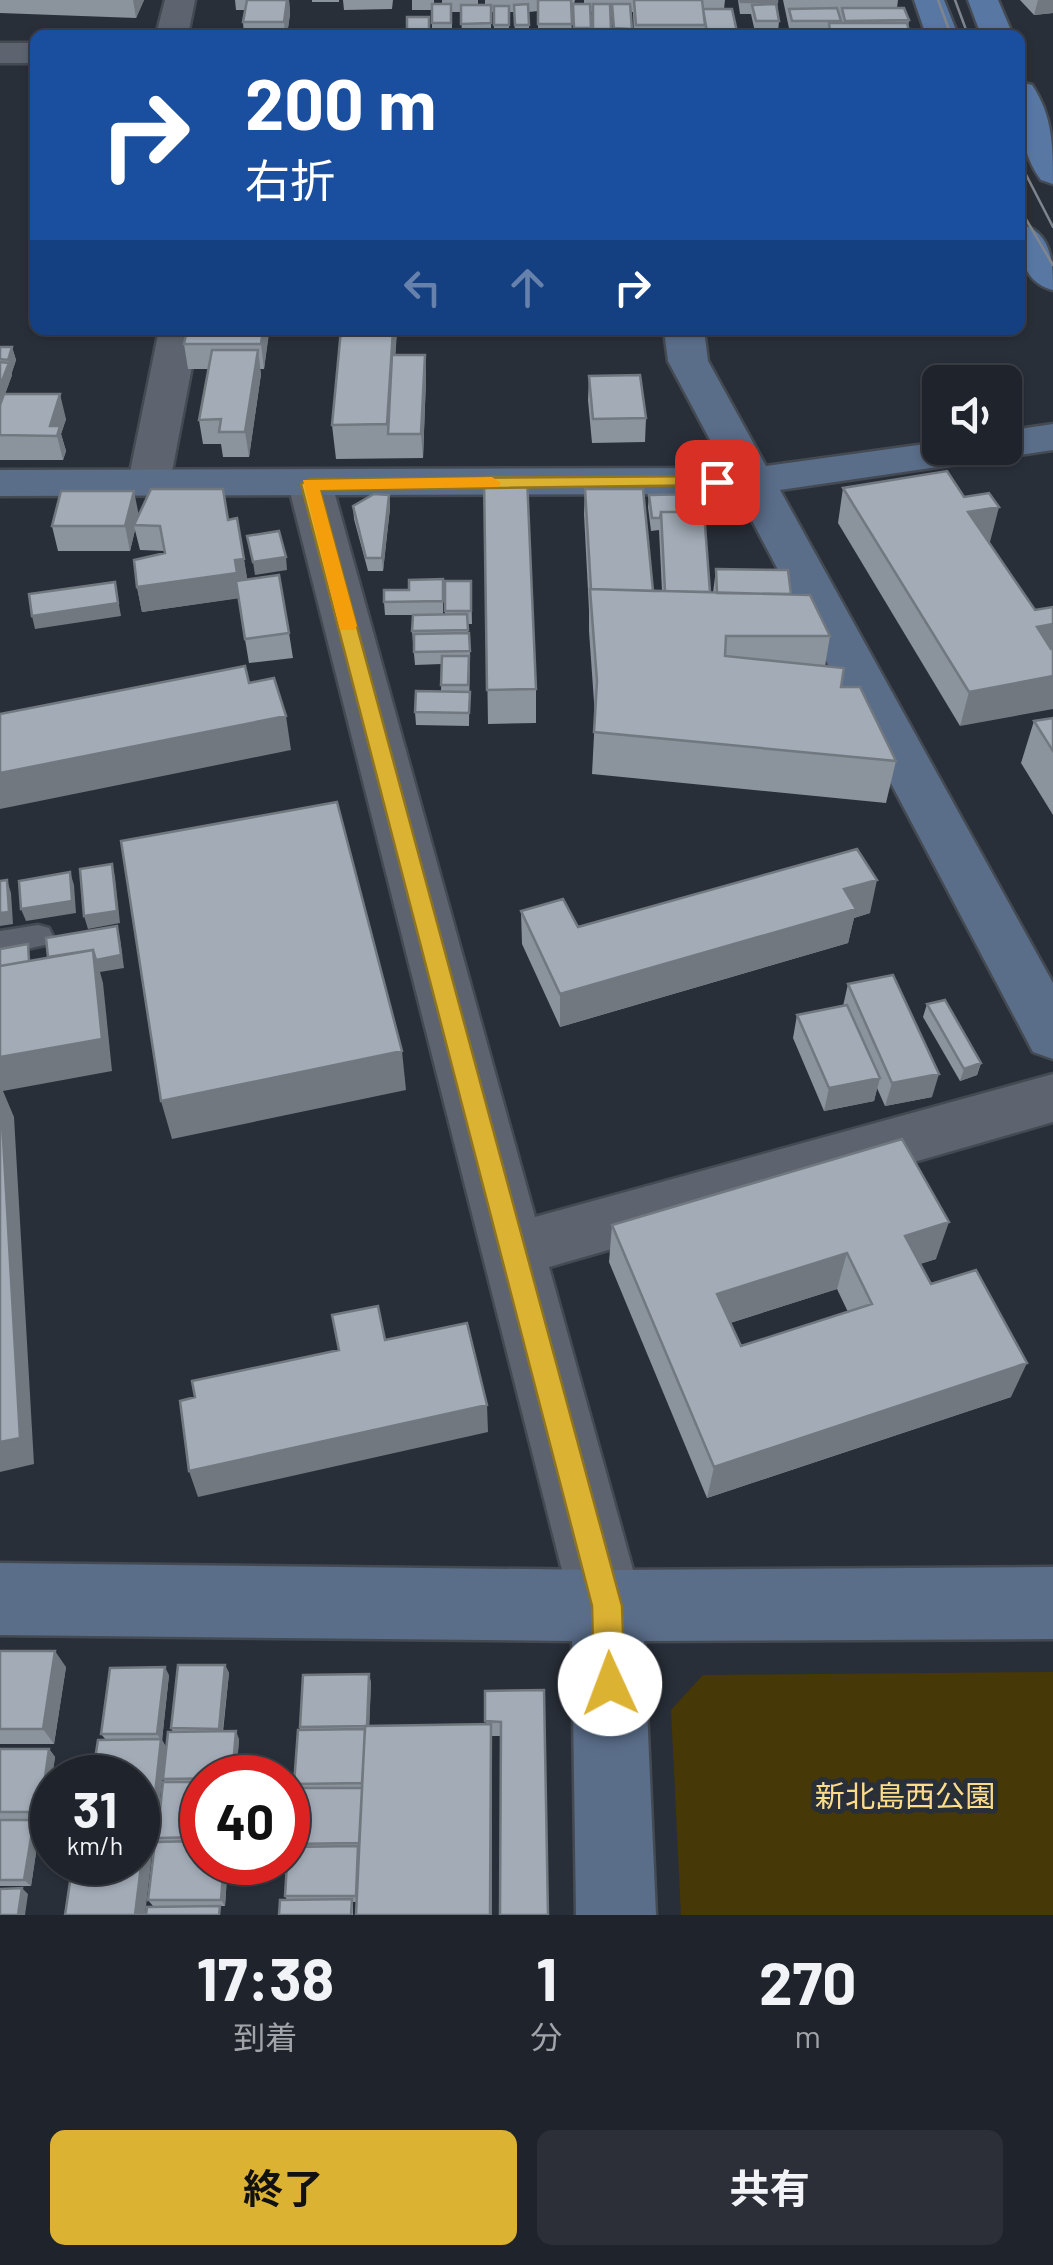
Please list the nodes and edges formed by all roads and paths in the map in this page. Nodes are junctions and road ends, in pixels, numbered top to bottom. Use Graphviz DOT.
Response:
graph roads {
  1 [pos="180,0"];
  2 [pos="929,0"];
  3 [pos="983,0"];
  4 [pos="173,30"];
  5 [pos="940,30"];
  6 [pos="995,30"];
  7 [pos="0,53"];
  8 [pos="30,53"];
  9 [pos="1025,104"];
  10 [pos="1053,173"];
  11 [pos="1025,242"];
  12 [pos="1053,279"];
  13 [pos="178,335"];
  14 [pos="685,335"];
  15 [pos="1053,438"];
  16 [pos="1022,442"];
  17 [pos="922,457"];
  18 [pos="752,481"];
  19 [pos="150,482"];
  20 [pos="0,483"];
  21 [pos="310,484"];
  22 [pos="38,936"];
  23 [pos="0,943"];
  24 [pos="1053,1036"];
  25 [pos="1053,1098"];
  26 [pos="513,1250"];
  27 [pos="0,1599"];
  28 [pos="1053,1604"];
  29 [pos="607,1606"];
  30 [pos="616,1915"];
  1 -- 4 [label="street"];
  2 -- 5 [label="main road"];
  3 -- 6 [label="main road"];
  7 -- 8 [label="street"];
  9 -- 10 [label="main road"];
  11 -- 12 [label="main road"];
  13 -- 19 [label="street"];
  14 -- 18 [label="street"];
  15 -- 16 [label="street"];
  17 -- 18 [label="street"];
  18 -- 21 [label="street"];
  18 -- 24 [label="street"];
  19 -- 20 [label="street"];
  19 -- 21 [label="street"];
  21 -- 26 [label="street"];
  22 -- 23 [label="lane"];
  25 -- 26 [label="street"];
  26 -- 29 [label="street"];
  27 -- 29 [label="street"];
  28 -- 29 [label="street"];
  29 -- 30 [label="street"];
}
